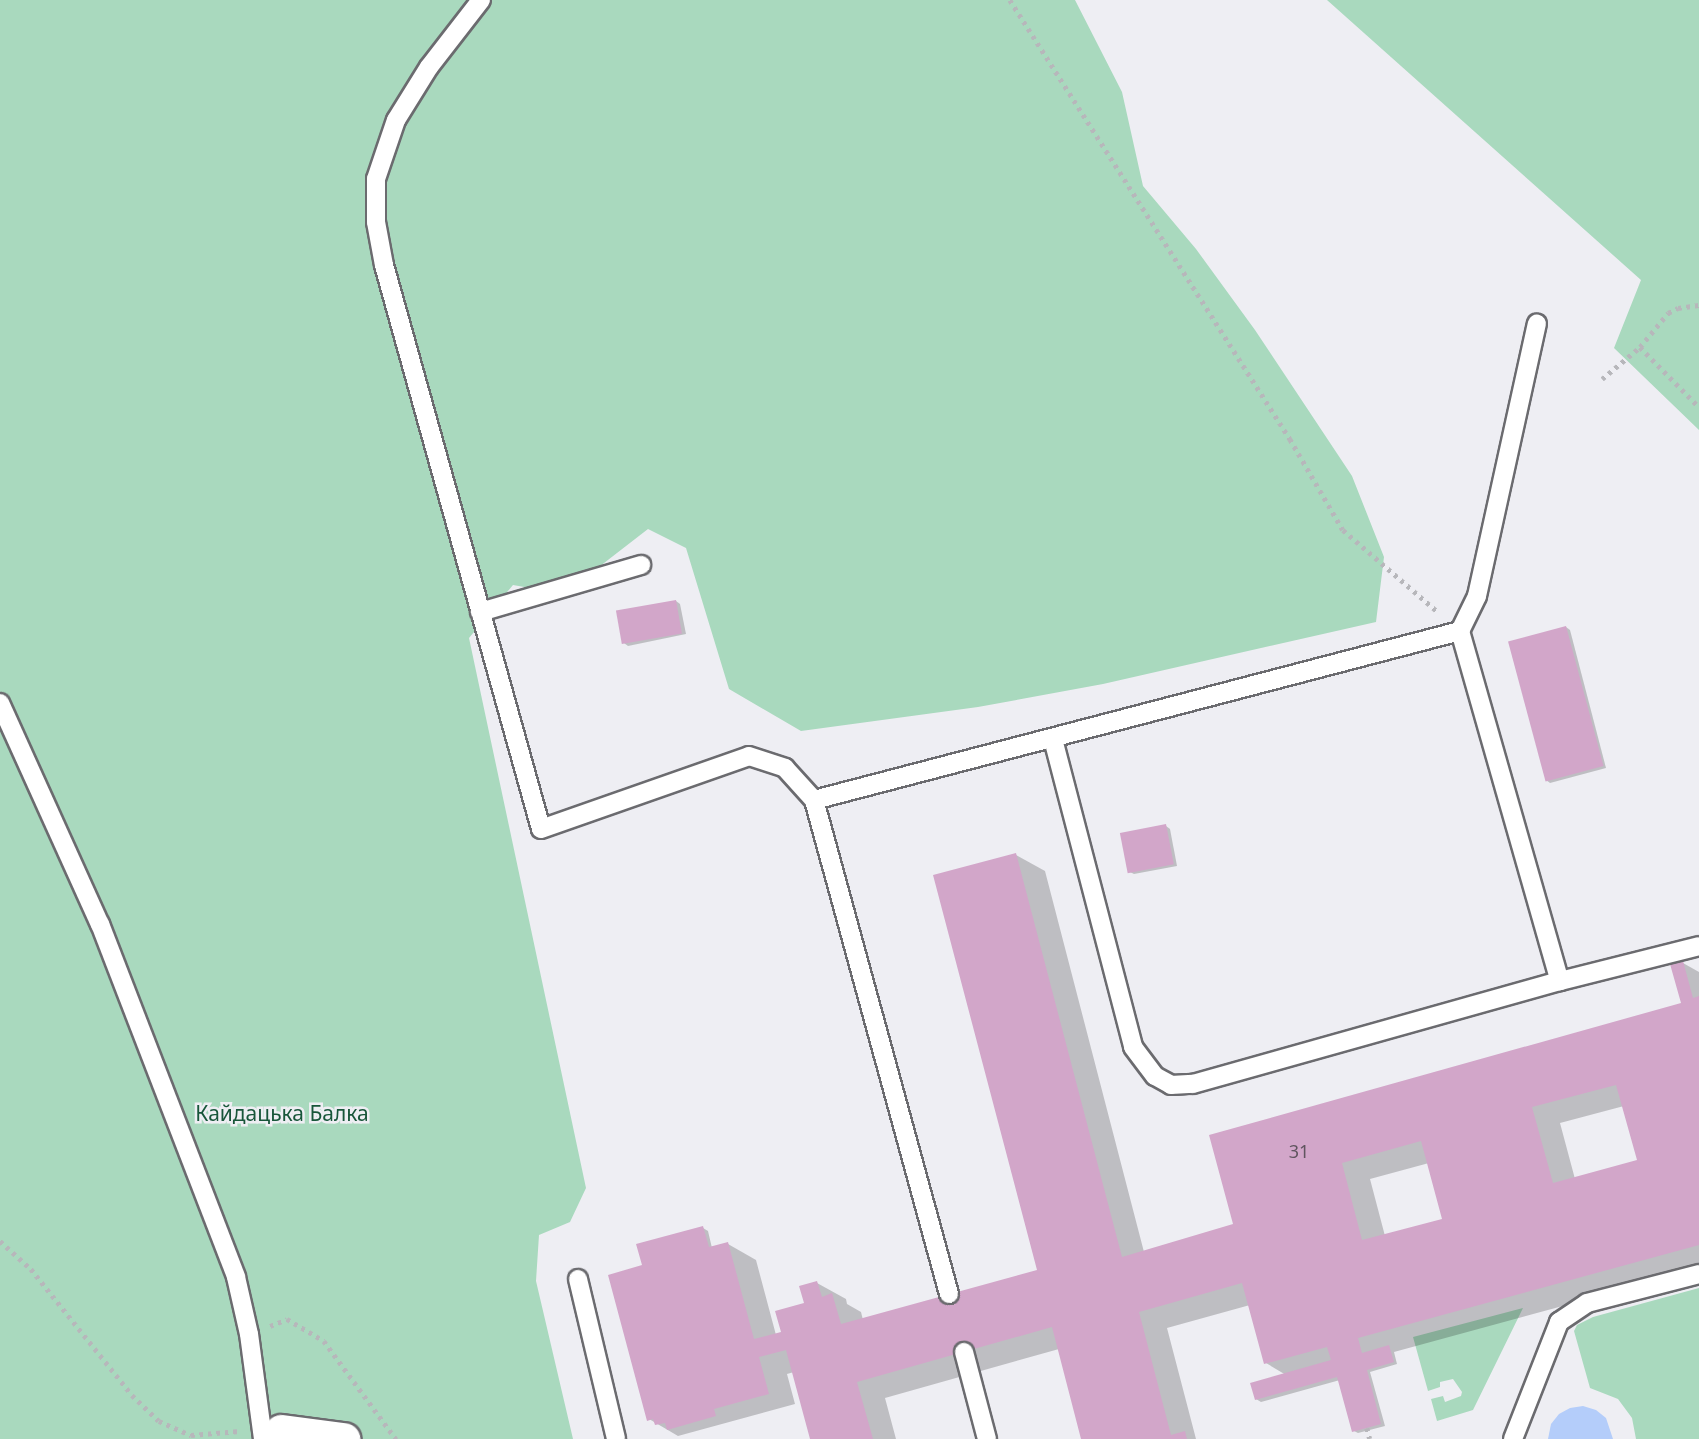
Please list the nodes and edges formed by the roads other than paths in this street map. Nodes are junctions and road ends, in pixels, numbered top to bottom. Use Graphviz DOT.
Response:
graph roads {
  1 [pos="481,0"];
  2 [pos="1537,324"];
  3 [pos="641,565"];
  4 [pos="480,612"];
  5 [pos="1460,631"];
  6 [pos="0,703"];
  7 [pos="1053,739"];
  8 [pos="814,800"];
  9 [pos="1699,946"];
  10 [pos="1560,981"];
  11 [pos="1699,1274"];
  12 [pos="578,1279"];
  13 [pos="949,1294"];
  14 [pos="964,1352"];
  15 [pos="269,1433"];
  16 [pos="343,1439"];
  17 [pos="616,1439"];
  18 [pos="987,1439"];
  19 [pos="1513,1439"];
  1 -- 4 [label="lane"];
  2 -- 5 [label="lane"];
  3 -- 4 [label="lane"];
  4 -- 8 [label="lane"];
  5 -- 7 [label="lane"];
  5 -- 10 [label="lane"];
  6 -- 15 [label="lane"];
  7 -- 8 [label="lane"];
  7 -- 10 [label="lane"];
  8 -- 13 [label="lane"];
  9 -- 10 [label="lane"];
  11 -- 19 [label="lane"];
  12 -- 17 [label="lane"];
  14 -- 18 [label="lane"];
  15 -- 16 [label="street"];
}
